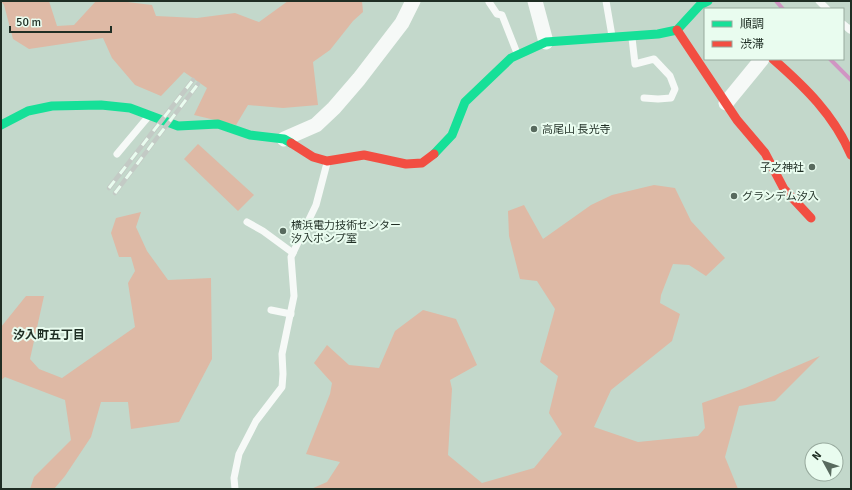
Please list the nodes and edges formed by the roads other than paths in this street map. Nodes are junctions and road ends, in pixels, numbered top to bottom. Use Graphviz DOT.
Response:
graph roads {
  1 [pos="413,1"];
  2 [pos="535,1"];
  3 [pos="606,1"];
  4 [pos="489,2"];
  5 [pos="711,2"];
  6 [pos="844,25"];
  7 [pos="851,28"];
  8 [pos="677,30"];
  9 [pos="632,36"];
  10 [pos="612,37"];
  11 [pos="546,42"];
  12 [pos="517,55"];
  13 [pos="761,60"];
  14 [pos="774,60"];
  15 [pos="644,98"];
  16 [pos="726,103"];
  17 [pos="150,114"];
  18 [pos="1,125"];
  19 [pos="284,139"];
  20 [pos="117,154"];
  21 [pos="851,155"];
  22 [pos="328,161"];
  23 [pos="811,218"];
  24 [pos="247,222"];
  25 [pos="293,253"];
  26 [pos="271,310"];
  27 [pos="291,314"];
  28 [pos="234,489"];
  1 -- 19 [label="street"];
  2 -- 11 [label="street"];
  3 -- 10 [label="lane"];
  4 -- 12 [label="lane"];
  5 -- 8 [label="street"];
  6 -- 7 [label="lane"];
  8 -- 9 [label="street"];
  8 -- 16 [label="street"];
  9 -- 10 [label="street"];
  9 -- 15 [label="lane"];
  10 -- 11 [label="street"];
  11 -- 12 [label="street"];
  12 -- 22 [label="street"];
  13 -- 16 [label="street"];
  14 -- 21 [label="street"];
  16 -- 23 [label="street"];
  17 -- 18 [label="street"];
  17 -- 19 [label="street"];
  17 -- 20 [label="lane"];
  19 -- 22 [label="street"];
  22 -- 25 [label="lane"];
  24 -- 25 [label="lane"];
  25 -- 27 [label="lane"];
  26 -- 27 [label="lane"];
  27 -- 28 [label="lane"];
}
